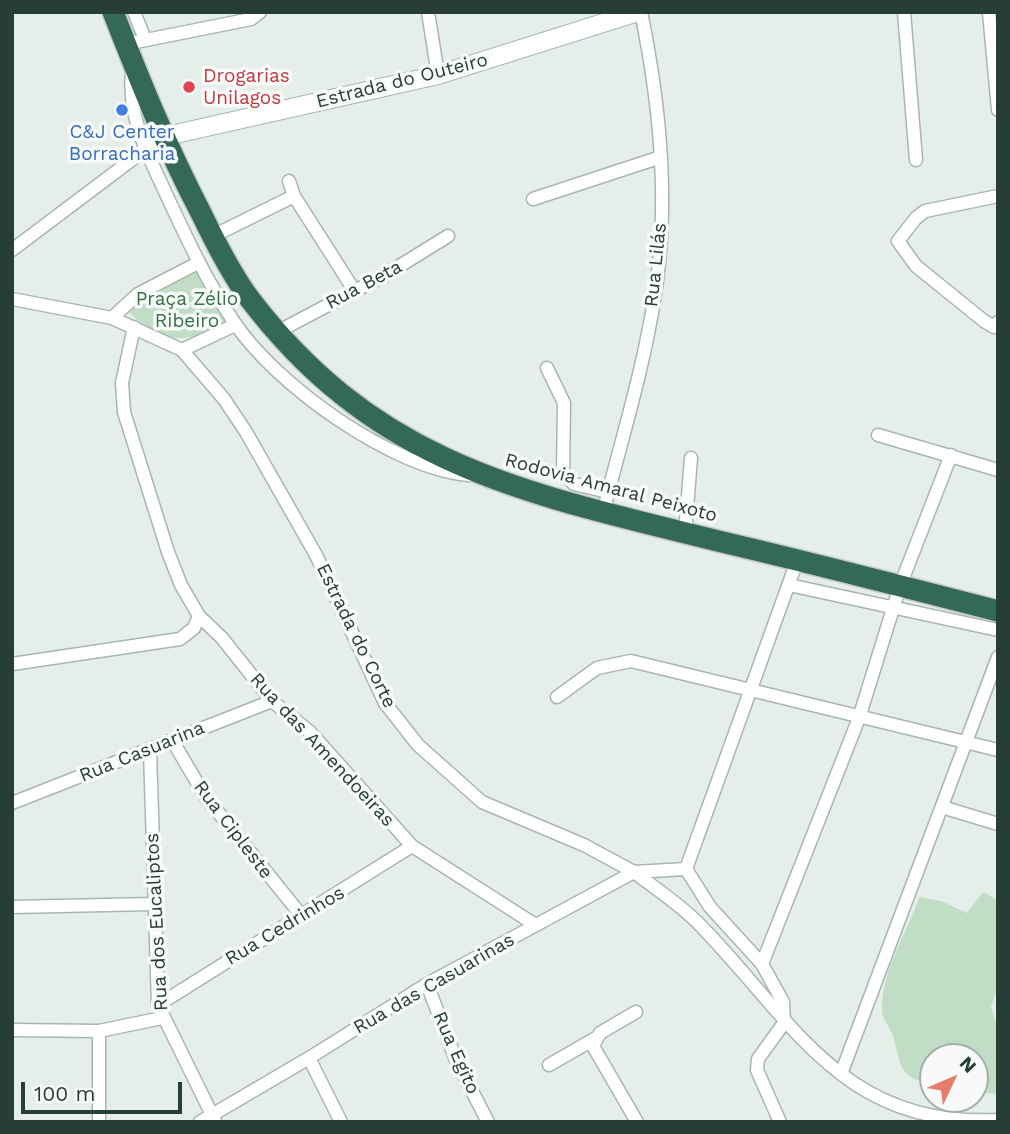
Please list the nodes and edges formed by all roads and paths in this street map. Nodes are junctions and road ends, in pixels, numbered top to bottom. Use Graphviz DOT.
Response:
graph roads {
  1 [pos="113,12"];
  2 [pos="134,12"];
  3 [pos="260,12"];
  4 [pos="428,12"];
  5 [pos="640,12"];
  6 [pos="904,12"];
  7 [pos="989,12"];
  8 [pos="135,49"];
  9 [pos="438,75"];
  10 [pos="998,110"];
  11 [pos="162,137"];
  12 [pos="143,149"];
  13 [pos="661,157"];
  14 [pos="916,160"];
  15 [pos="289,181"];
  16 [pos="294,196"];
  17 [pos="998,196"];
  18 [pos="533,199"];
  19 [pos="212,236"];
  20 [pos="448,236"];
  21 [pos="12,250"];
  22 [pos="198,263"];
  23 [pos="354,290"];
  24 [pos="12,299"];
  25 [pos="112,318"];
  26 [pos="235,325"];
  27 [pos="996,326"];
  28 [pos="134,327"];
  29 [pos="277,332"];
  30 [pos="182,349"];
  31 [pos="547,368"];
  32 [pos="878,435"];
  33 [pos="951,455"];
  34 [pos="691,458"];
  35 [pos="998,470"];
  36 [pos="483,476"];
  37 [pos="608,492"];
  38 [pos="603,513"];
  39 [pos="685,533"];
  40 [pos="797,561"];
  41 [pos="789,585"];
  42 [pos="896,596"];
  43 [pos="998,611"];
  44 [pos="199,616"];
  45 [pos="998,630"];
  46 [pos="998,657"];
  47 [pos="12,664"];
  48 [pos="751,689"];
  49 [pos="557,697"];
  50 [pos="272,701"];
  51 [pos="859,718"];
  52 [pos="172,740"];
  53 [pos="964,741"];
  54 [pos="998,750"];
  55 [pos="150,751"];
  56 [pos="12,803"];
  57 [pos="942,807"];
  58 [pos="998,824"];
  59 [pos="412,846"];
  60 [pos="686,869"];
  61 [pos="634,872"];
  62 [pos="152,904"];
  63 [pos="12,907"];
  64 [pos="301,915"];
  65 [pos="534,924"];
  66 [pos="762,964"];
  67 [pos="427,984"];
  68 [pos="160,1012"];
  69 [pos="636,1012"];
  70 [pos="784,1023"];
  71 [pos="12,1030"];
  72 [pos="99,1031"];
  73 [pos="596,1038"];
  74 [pos="309,1058"];
  75 [pos="550,1065"];
  76 [pos="841,1074"];
  77 [pos="214,1119"];
  78 [pos="998,1119"];
  79 [pos="99,1122"];
  80 [pos="200,1122"];
  81 [pos="341,1122"];
  82 [pos="488,1122"];
  83 [pos="637,1122"];
  84 [pos="780,1122"];
  1 -- 8 [label="highway, Rodovia Amaral Peixoto"];
  2 -- 8 [label="street"];
  3 -- 8 [label="street"];
  4 -- 9 [label="street"];
  5 -- 9 [label="street, Estrada do Outeiro"];
  5 -- 13 [label="street, Rua Lilás"];
  6 -- 14 [label="street"];
  7 -- 10 [label="street"];
  8 -- 11 [label="highway, Rodovia Amaral Peixoto"];
  8 -- 12 [label="street"];
  9 -- 11 [label="street, Estrada do Outeiro"];
  11 -- 12 [label="street"];
  11 -- 19 [label="highway, Rodovia Amaral Peixoto"];
  12 -- 21 [label="street"];
  12 -- 22 [label="street"];
  13 -- 18 [label="street"];
  13 -- 37 [label="street, Rua Lilás"];
  15 -- 16 [label="street"];
  16 -- 19 [label="street"];
  16 -- 23 [label="street"];
  17 -- 27 [label="street"];
  19 -- 29 [label="highway, Rodovia Amaral Peixoto"];
  20 -- 23 [label="street, Rua Beta"];
  22 -- 25 [label="street"];
  22 -- 26 [label="street"];
  23 -- 29 [label="street, Rua Beta"];
  24 -- 25 [label="street, Estrada do Corte"];
  25 -- 28 [label="street, Estrada do Corte"];
  26 -- 30 [label="street"];
  26 -- 36 [label="street"];
  28 -- 30 [label="street, Estrada do Corte"];
  28 -- 44 [label="street, Rua das Amendoeiras"];
  29 -- 36 [label="highway, Rodovia Amaral Peixoto"];
  30 -- 61 [label="street, Estrada do Corte"];
  31 -- 37 [label="street"];
  32 -- 33 [label="street"];
  33 -- 35 [label="street"];
  33 -- 42 [label="street"];
  34 -- 39 [label="street"];
  36 -- 38 [label="highway, Rodovia Amaral Peixoto"];
  37 -- 38 [label="street, Rua Lilás"];
  38 -- 39 [label="highway, Rodovia Amaral Peixoto"];
  39 -- 40 [label="highway, Rodovia Amaral Peixoto"];
  40 -- 41 [label="street"];
  40 -- 42 [label="highway, Rodovia Amaral Peixoto"];
  41 -- 42 [label="street"];
  41 -- 48 [label="street"];
  42 -- 43 [label="highway, Rodovia Amaral Peixoto"];
  42 -- 45 [label="street"];
  42 -- 51 [label="street"];
  44 -- 47 [label="street"];
  44 -- 50 [label="street, Rua das Amendoeiras"];
  46 -- 53 [label="street"];
  48 -- 49 [label="street"];
  48 -- 51 [label="street"];
  48 -- 60 [label="street"];
  50 -- 52 [label="street, Rua Casuarina"];
  50 -- 59 [label="street, Rua das Amendoeiras"];
  51 -- 53 [label="street"];
  51 -- 66 [label="street"];
  52 -- 55 [label="street, Rua Casuarina"];
  52 -- 64 [label="street, Rua Cipleste"];
  53 -- 54 [label="street"];
  53 -- 57 [label="street"];
  55 -- 56 [label="street, Rua Casuarina"];
  55 -- 62 [label="street, Rua dos Eucaliptos"];
  57 -- 58 [label="street"];
  57 -- 76 [label="street"];
  59 -- 64 [label="street, Rua Cedrinhos"];
  59 -- 65 [label="street, Rua das Amendoeiras"];
  60 -- 61 [label="street"];
  60 -- 66 [label="street"];
  61 -- 65 [label="street, Rua das Casuarinas"];
  61 -- 70 [label="street, Estrada do Corte"];
  62 -- 63 [label="street"];
  62 -- 68 [label="street, Rua dos Eucaliptos"];
  64 -- 68 [label="street, Rua Cedrinhos"];
  65 -- 67 [label="street, Rua das Casuarinas"];
  66 -- 70 [label="street"];
  67 -- 74 [label="street, Rua das Casuarinas"];
  67 -- 82 [label="street, Rua Egito"];
  68 -- 72 [label="street"];
  68 -- 77 [label="street, Rua dos Eucaliptos"];
  69 -- 73 [label="street"];
  70 -- 76 [label="street, Estrada do Corte"];
  70 -- 84 [label="street"];
  71 -- 72 [label="street"];
  72 -- 79 [label="street"];
  73 -- 75 [label="street"];
  73 -- 83 [label="street"];
  74 -- 77 [label="street, Rua das Casuarinas"];
  74 -- 81 [label="street"];
  76 -- 78 [label="street, Estrada do Corte"];
  77 -- 80 [label="street, Rua das Casuarinas"];
}
